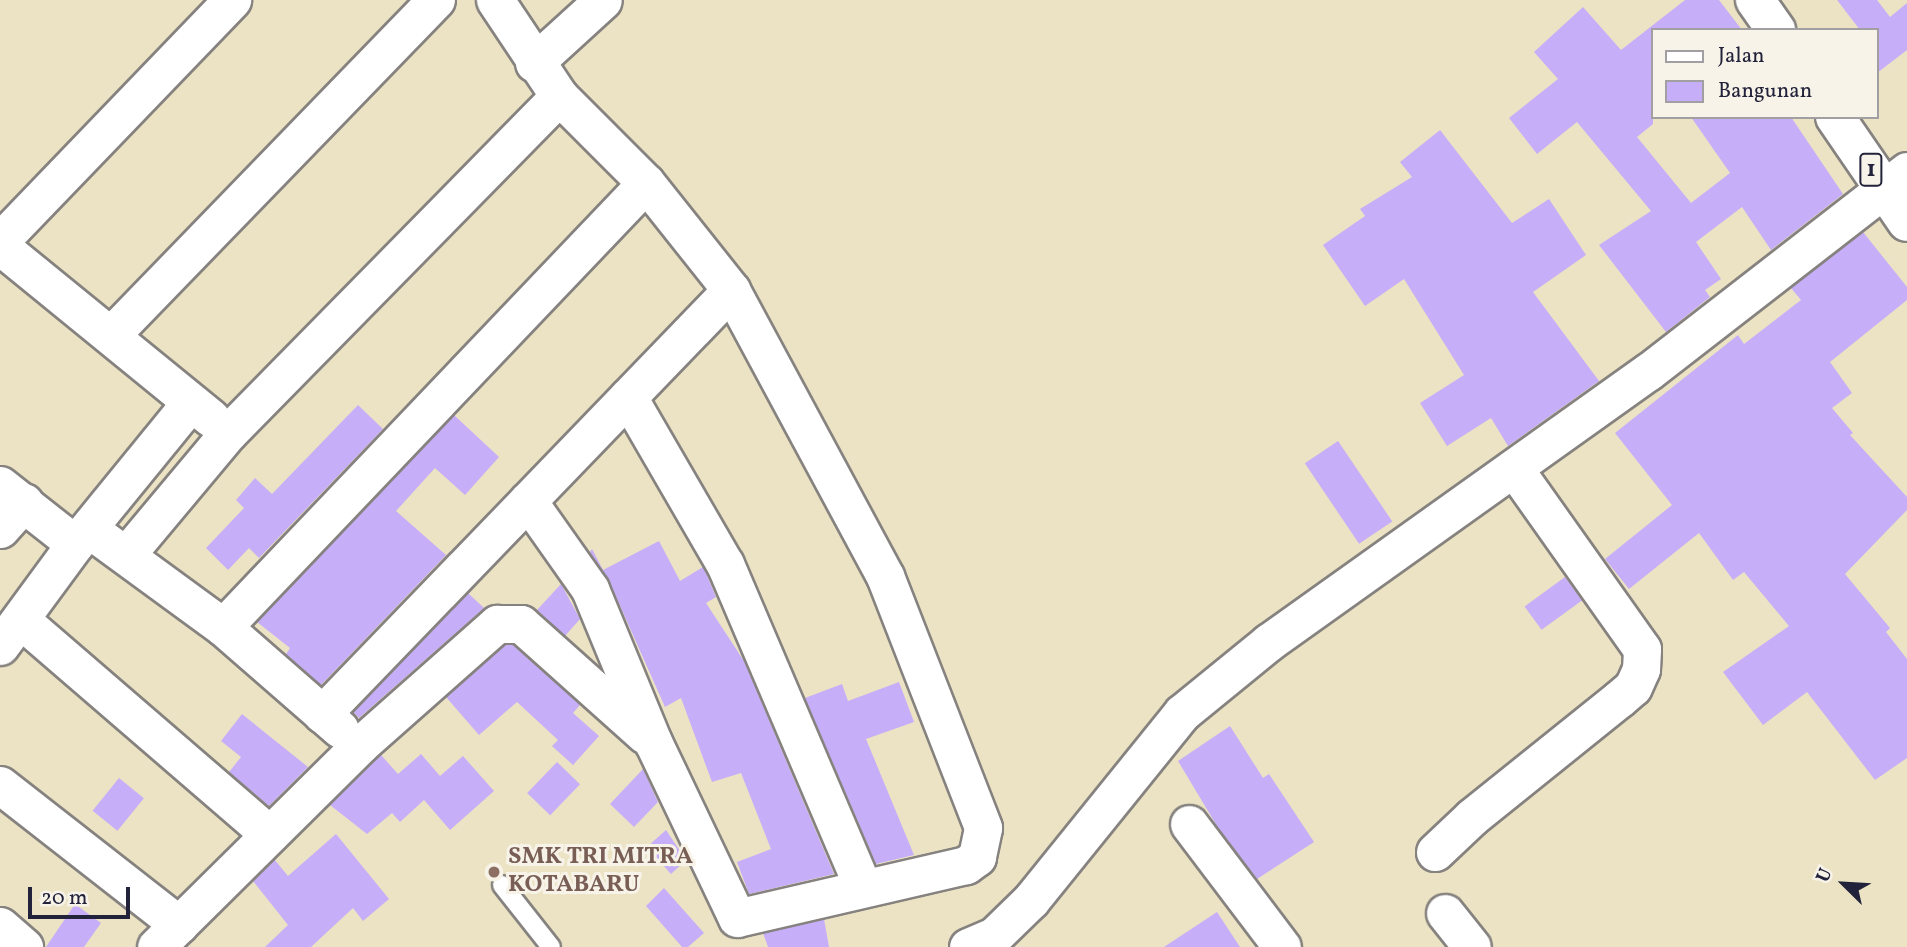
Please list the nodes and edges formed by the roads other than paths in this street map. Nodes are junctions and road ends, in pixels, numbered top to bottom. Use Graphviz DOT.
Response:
graph roads {
  1 [pos="232,0"];
  2 [pos="436,0"];
  3 [pos="495,0"];
  4 [pos="603,0"];
  5 [pos="1755,0"];
  6 [pos="1775,28"];
  7 [pos="534,63"];
  8 [pos="559,96"];
  9 [pos="1837,119"];
  10 [pos="1896,181"];
  11 [pos="646,184"];
  12 [pos="1907,222"];
  13 [pos="0,241"];
  14 [pos="0,246"];
  15 [pos="730,290"];
  16 [pos="111,335"];
  17 [pos="628,397"];
  18 [pos="191,402"];
  19 [pos="229,432"];
  20 [pos="1514,468"];
  21 [pos="12,493"];
  22 [pos="528,501"];
  23 [pos="0,529"];
  24 [pos="82,536"];
  25 [pos="126,555"];
  26 [pos="223,627"];
  27 [pos="10,633"];
  28 [pos="322,714"];
  29 [pos="653,742"];
  30 [pos="360,745"];
  31 [pos="0,785"];
  32 [pos="1189,824"];
  33 [pos="269,834"];
  34 [pos="1435,852"];
  35 [pos="502,885"];
  36 [pos="863,888"];
  37 [pos="1445,913"];
  38 [pos="0,926"];
  39 [pos="167,936"];
  40 [pos="24,947"];
  41 [pos="551,947"];
  42 [pos="968,947"];
  43 [pos="1282,947"];
  44 [pos="1472,947"];
  1 -- 13 [label="street"];
  2 -- 16 [label="street"];
  3 -- 7 [label="street"];
  4 -- 7 [label="street"];
  5 -- 6 [label="highway"];
  7 -- 8 [label="street"];
  8 -- 11 [label="street"];
  8 -- 19 [label="street"];
  9 -- 10 [label="highway, 1"];
  10 -- 12 [label="highway, 1"];
  10 -- 20 [label="street"];
  11 -- 15 [label="street"];
  11 -- 26 [label="street"];
  14 -- 16 [label="street"];
  15 -- 17 [label="street"];
  15 -- 36 [label="street"];
  16 -- 18 [label="street"];
  17 -- 22 [label="street"];
  17 -- 36 [label="street"];
  18 -- 19 [label="street"];
  18 -- 24 [label="street"];
  19 -- 25 [label="street"];
  20 -- 34 [label="street"];
  20 -- 42 [label="street"];
  21 -- 23 [label="street"];
  21 -- 24 [label="street"];
  22 -- 28 [label="street"];
  22 -- 29 [label="street"];
  24 -- 25 [label="street"];
  24 -- 27 [label="street"];
  25 -- 26 [label="street"];
  26 -- 28 [label="street"];
  27 -- 33 [label="street"];
  28 -- 30 [label="street"];
  29 -- 30 [label="street"];
  29 -- 36 [label="street"];
  30 -- 33 [label="street"];
  31 -- 39 [label="street"];
  32 -- 43 [label="street"];
  33 -- 39 [label="street"];
  35 -- 41 [label="lane"];
  37 -- 44 [label="street"];
  38 -- 40 [label="street"];
}
